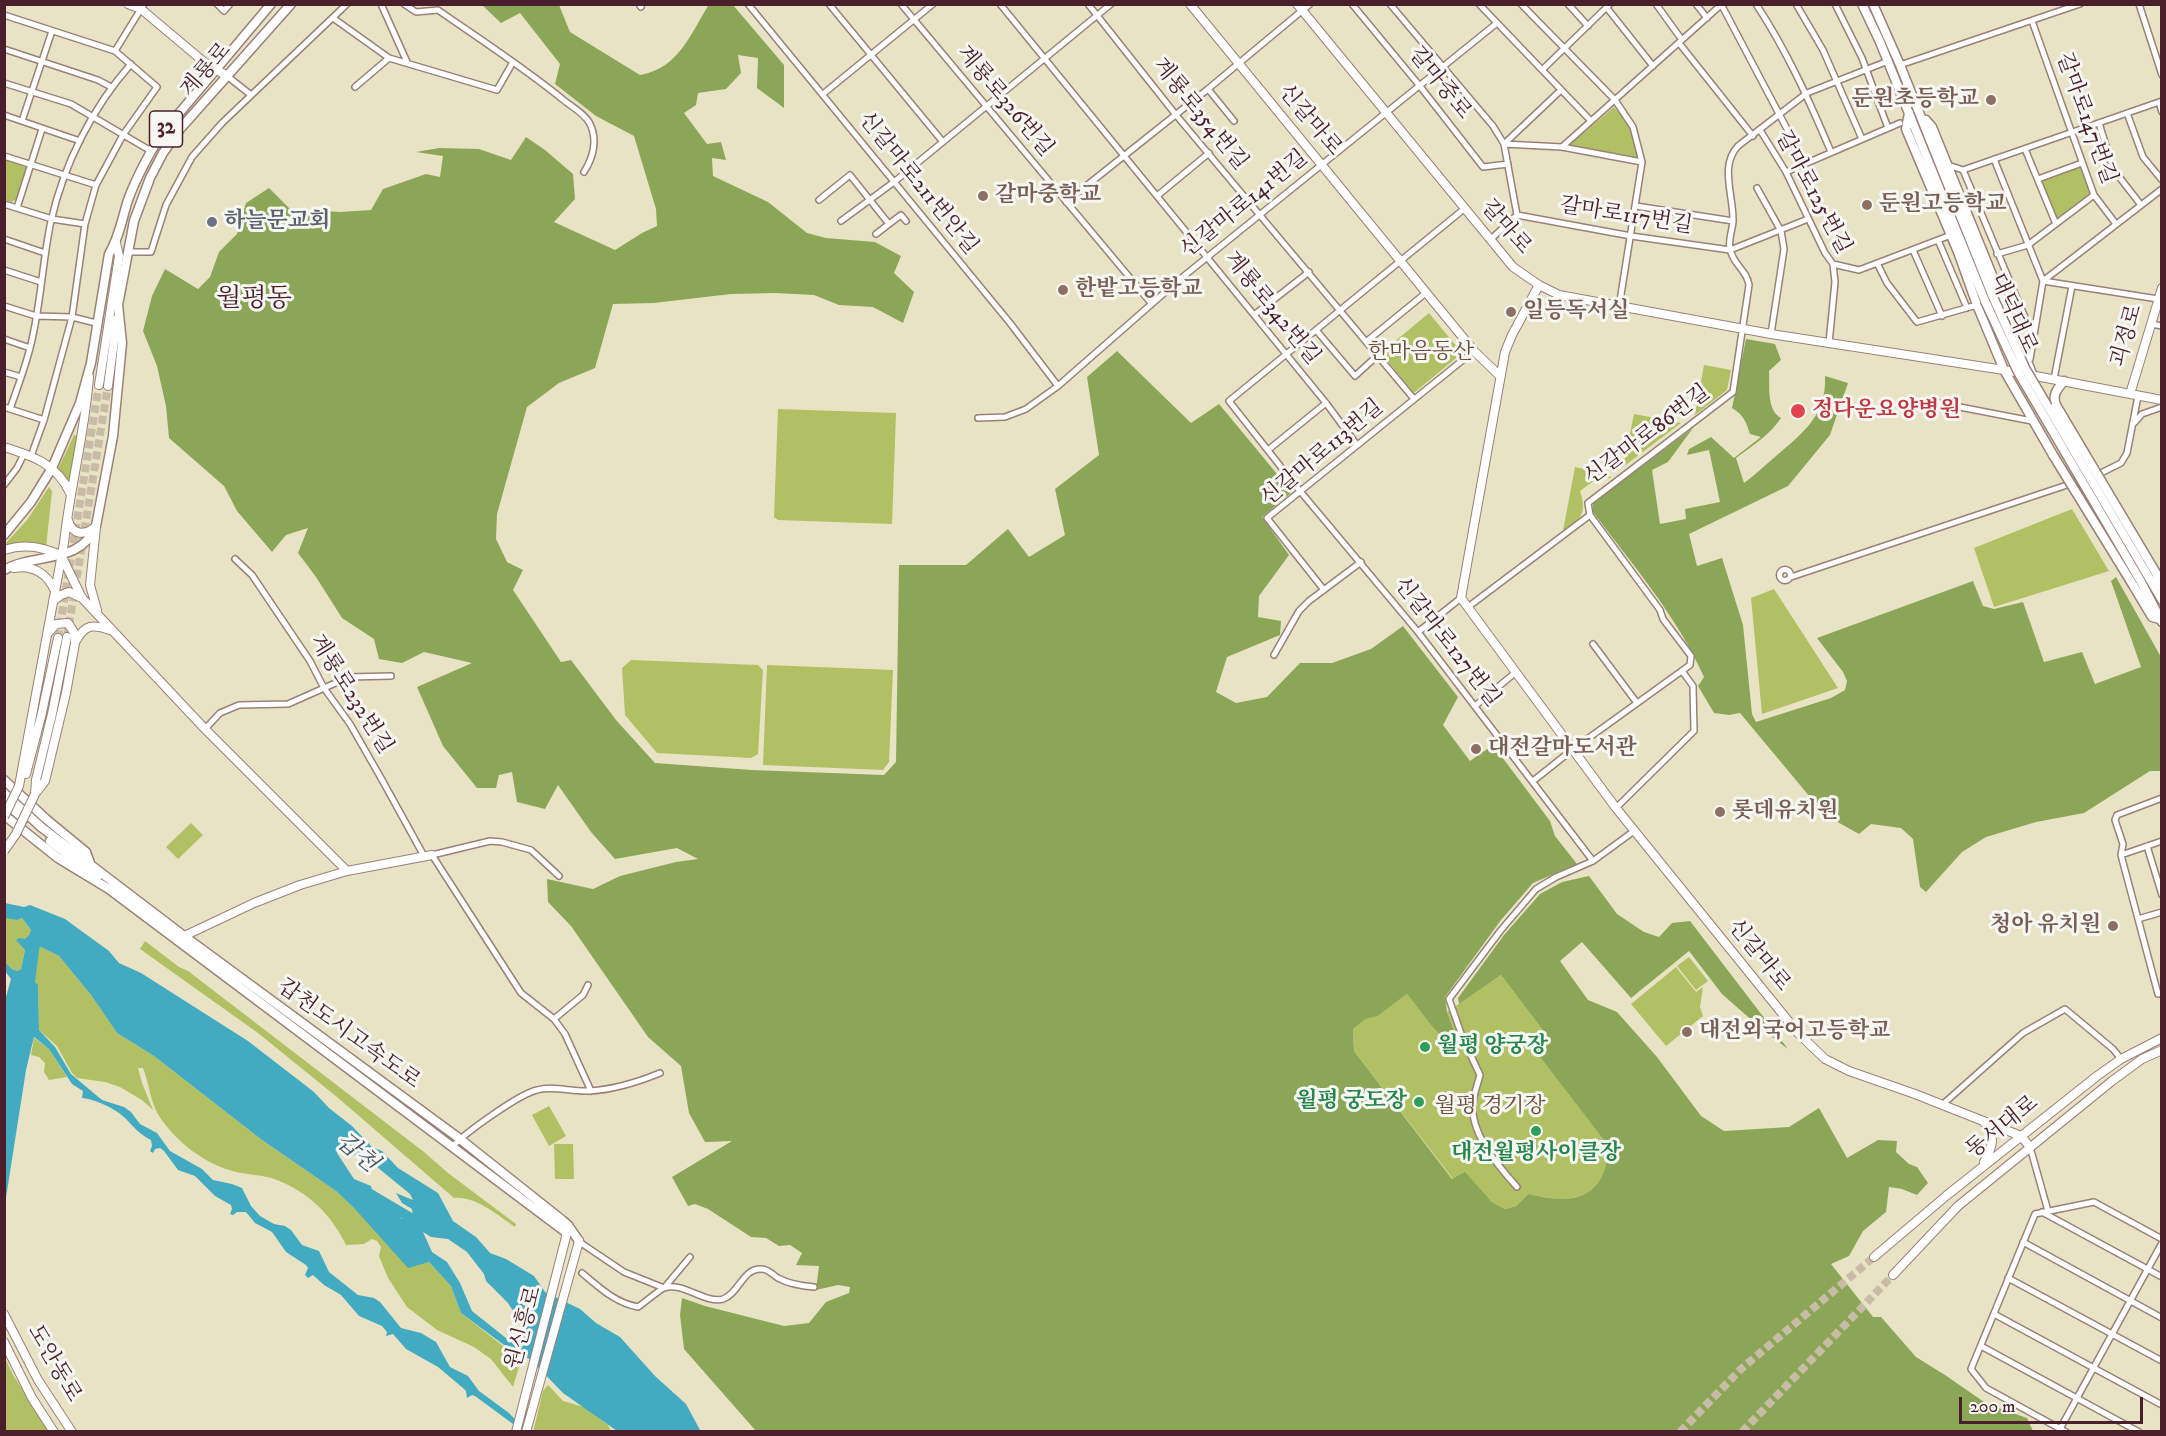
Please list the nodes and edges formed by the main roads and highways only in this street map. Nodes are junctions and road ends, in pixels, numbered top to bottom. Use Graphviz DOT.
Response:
graph roads {
  1 [pos="271,4"];
  2 [pos="291,4"];
  3 [pos="1862,4"];
  4 [pos="1873,4"];
  5 [pos="222,73"];
  6 [pos="1914,112"];
  7 [pos="1922,167"];
  8 [pos="1939,186"];
  9 [pos="1985,301"];
  10 [pos="2033,376"];
  11 [pos="2059,380"];
  12 [pos="4,535"];
  13 [pos="4,570"];
  14 [pos="2144,578"];
  15 [pos="2162,586"];
  16 [pos="2162,600"];
  17 [pos="2161,621"];
  18 [pos="4,780"];
  19 [pos="4,793"];
  20 [pos="4,802"];
  21 [pos="4,816"];
  22 [pos="90,863"];
  23 [pos="108,889"];
  24 [pos="180,938"];
  25 [pos="567,1233"];
  26 [pos="579,1241"];
  1 -- 5 [label="main road, 계룡로 / 32"];
  2 -- 5 [label="main road, 계룡로 / 32"];
  3 -- 6 [label="main road, 대덕대로"];
  4 -- 6 [label="main road, 대덕대로"];
  5 -- 12 [label="main road, 계룡로 / 32"];
  5 -- 13 [label="main road, 계룡로 / 32"];
  6 -- 7 [label="main road"];
  6 -- 8 [label="main road, 대덕대로"];
  6 -- 9 [label="main road, 대덕대로"];
  6 -- 10 [label="main road"];
  7 -- 8 [label="main road"];
  7 -- 9 [label="main road"];
  8 -- 9 [label="main road, 대덕대로"];
  9 -- 14 [label="main road, 대덕대로, bridge"];
  9 -- 14 [label="main road, bridge"];
  11 -- 14 [label="main road, bridge"];
  14 -- 15 [label="main road"];
  14 -- 16 [label="main road, 대덕대로"];
  14 -- 17 [label="main road, 대덕대로"];
  18 -- 22 [label="main road"];
  19 -- 22 [label="main road"];
  20 -- 23 [label="main road"];
  21 -- 23 [label="main road"];
  22 -- 24 [label="main road, 갑천도시고속도로"];
  23 -- 24 [label="main road, 갑천도시고속도로"];
  24 -- 25 [label="main road, 갑천도시고속도로"];
  24 -- 26 [label="main road, 갑천도시고속도로"];
}
